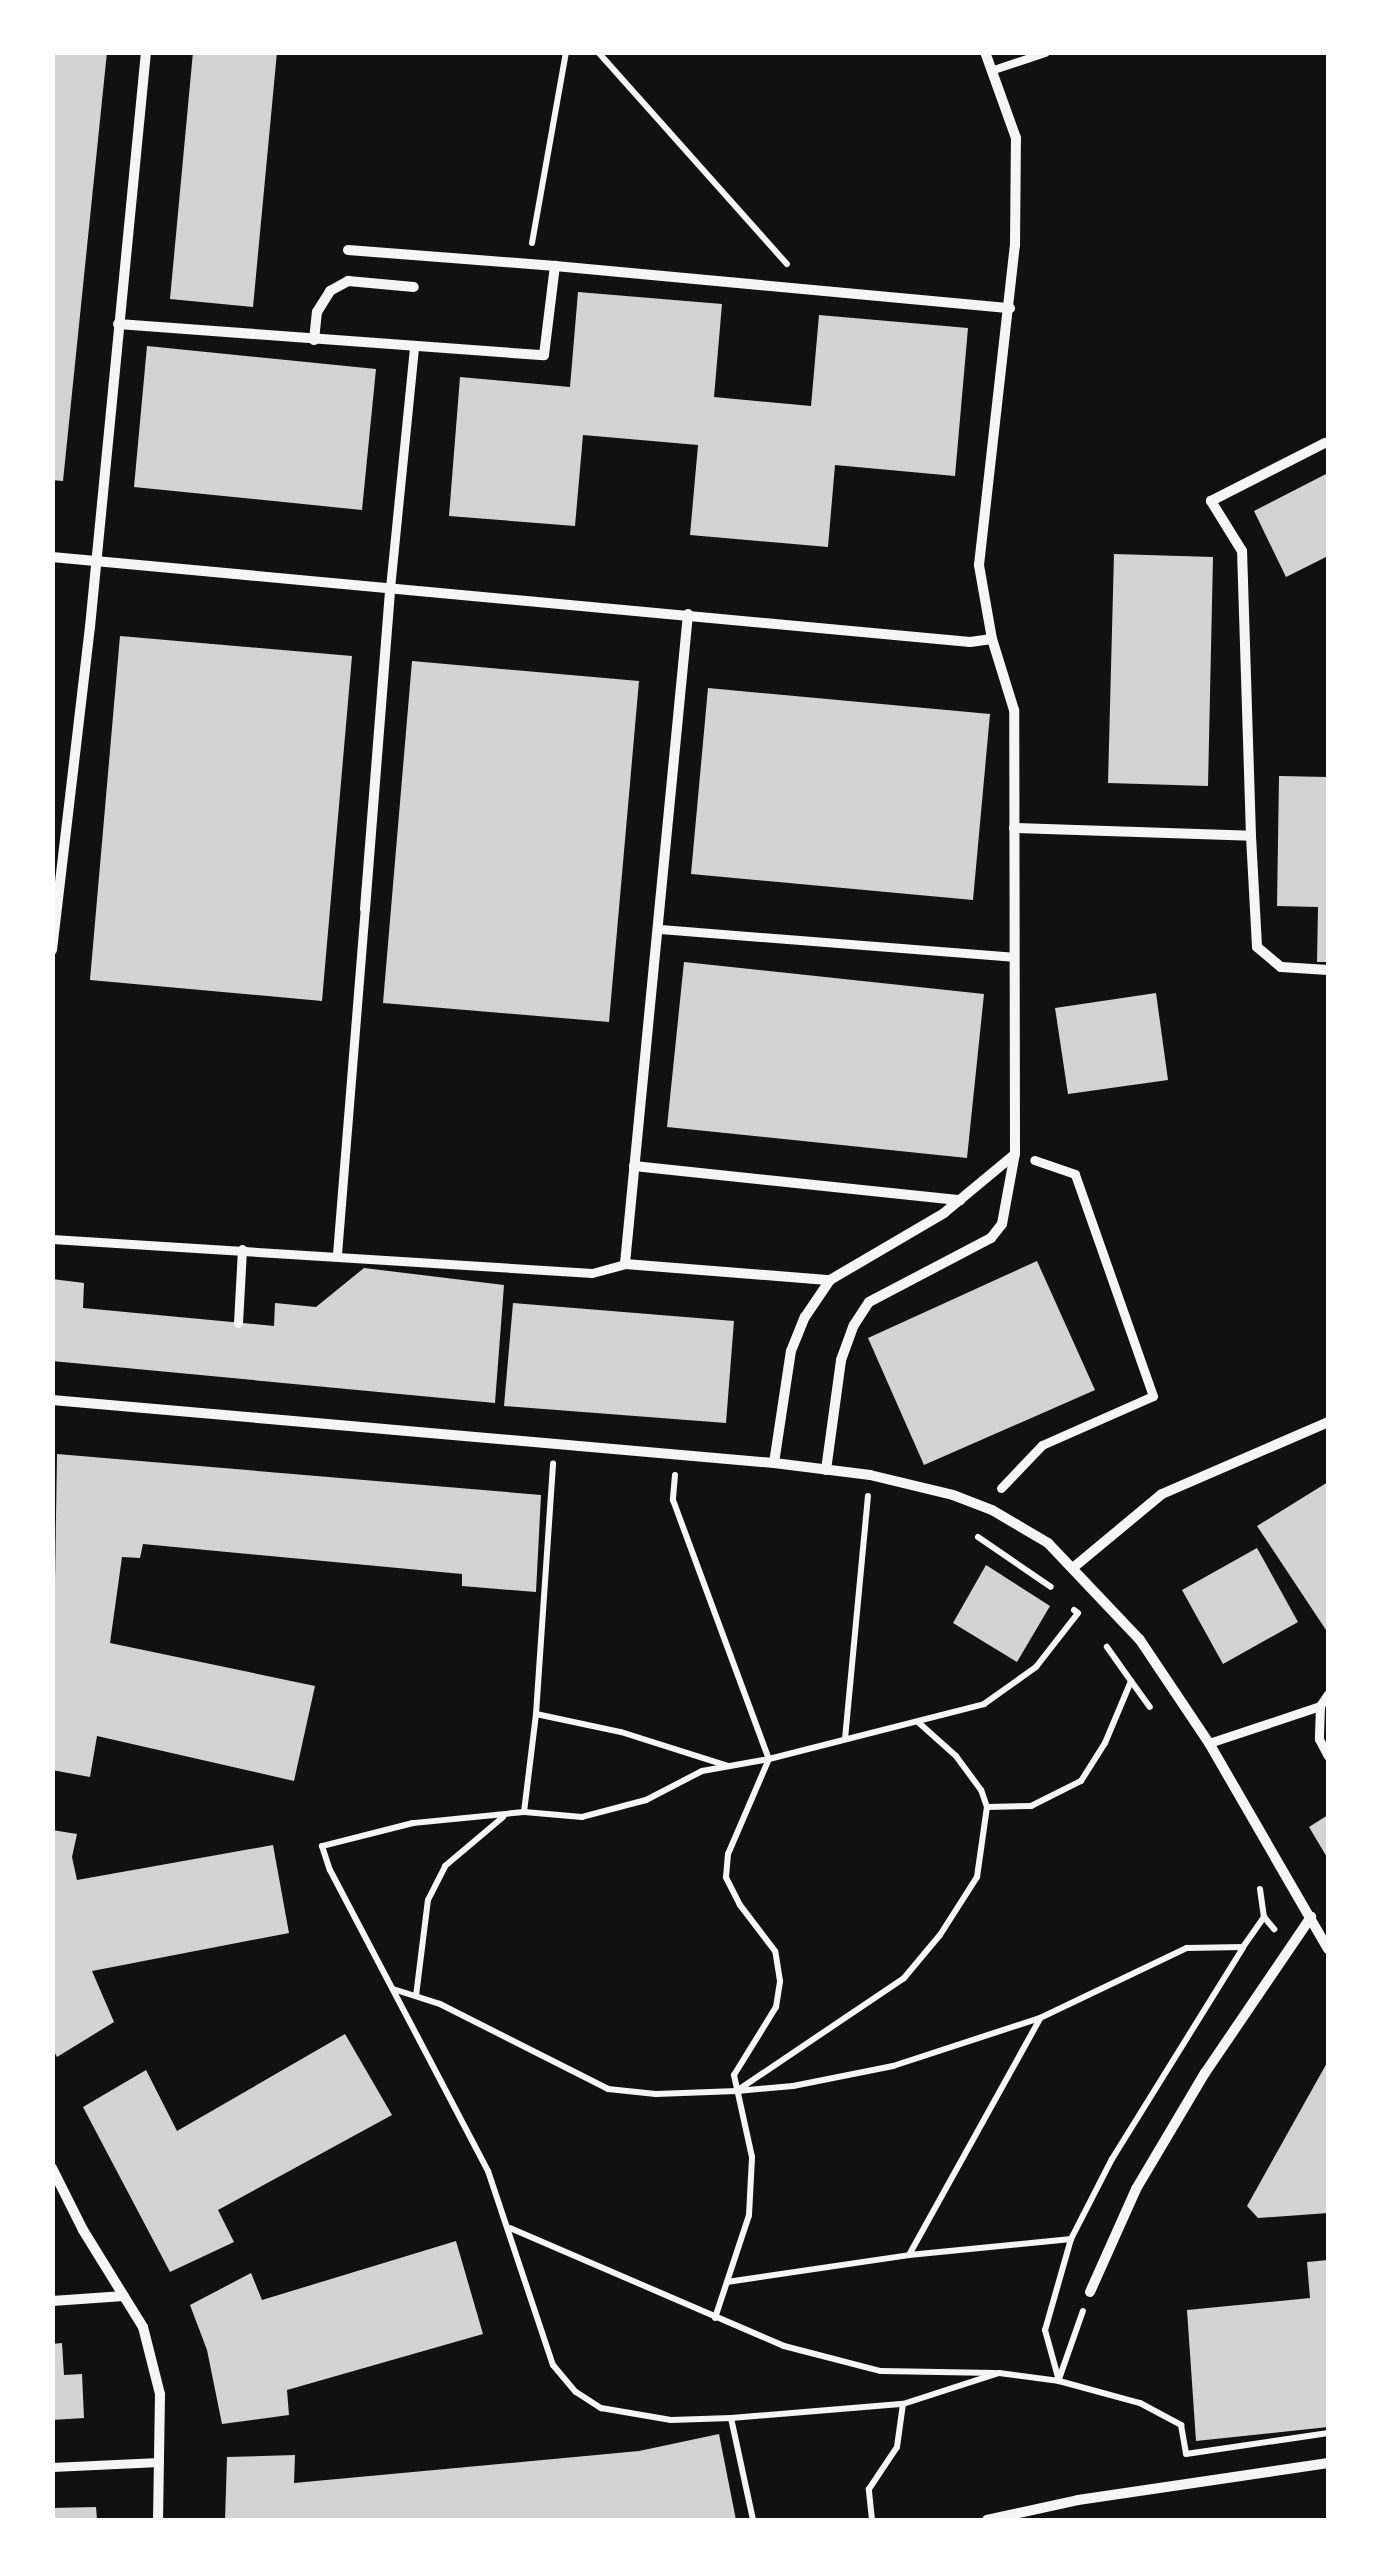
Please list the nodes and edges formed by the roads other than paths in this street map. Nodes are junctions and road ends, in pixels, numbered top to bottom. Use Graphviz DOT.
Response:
graph roads {
  1 [pos="146,52"];
  2 [pos="985,52"];
  3 [pos="1045,53"];
  4 [pos="994,70"];
  5 [pos="348,250"];
  6 [pos="555,266"];
  7 [pos="414,287"];
  8 [pos="1010,308"];
  9 [pos="118,324"];
  10 [pos="314,340"];
  11 [pos="414,348"];
  12 [pos="1324,443"];
  13 [pos="52,557"];
  14 [pos="97,561"];
  15 [pos="390,588"];
  16 [pos="688,614"];
  17 [pos="992,639"];
  18 [pos="1014,828"];
  19 [pos="1250,836"];
  20 [pos="366,908"];
  21 [pos="660,929"];
  22 [pos="52,950"];
  23 [pos="1014,957"];
  24 [pos="1328,970"];
  25 [pos="1015,1154"];
  26 [pos="1034,1160"];
  27 [pos="634,1166"];
  28 [pos="961,1200"];
  29 [pos="52,1239"];
  30 [pos="242,1249"];
  31 [pos="337,1254"];
  32 [pos="625,1264"];
  33 [pos="830,1280"];
  34 [pos="238,1323"];
  35 [pos="52,1400"];
  36 [pos="1328,1422"];
  37 [pos="774,1464"];
  38 [pos="826,1470"];
  39 [pos="1001,1488"];
  40 [pos="1074,1567"];
  41 [pos="1328,1694"];
  42 [pos="1320,1706"];
  43 [pos="1209,1744"];
  44 [pos="1328,1756"];
  45 [pos="1311,1917"];
  46 [pos="1328,1949"];
  47 [pos="52,2168"];
  48 [pos="1090,2292"];
  49 [pos="124,2296"];
  50 [pos="52,2301"];
  51 [pos="159,2462"];
  52 [pos="1328,2463"];
  53 [pos="52,2467"];
  54 [pos="158,2520"];
  55 [pos="987,2520"];
  1 -- 9 [label="street"];
  2 -- 4 [label="street"];
  3 -- 4 [label="lane"];
  4 -- 8 [label="street"];
  5 -- 6 [label="street"];
  6 -- 8 [label="street"];
  6 -- 11 [label="street"];
  7 -- 10 [label="street"];
  8 -- 17 [label="street"];
  9 -- 10 [label="street"];
  9 -- 14 [label="street"];
  10 -- 11 [label="street"];
  11 -- 15 [label="street"];
  12 -- 19 [label="street"];
  13 -- 14 [label="street"];
  14 -- 15 [label="street"];
  14 -- 22 [label="street"];
  15 -- 16 [label="street"];
  15 -- 20 [label="street"];
  16 -- 17 [label="street"];
  16 -- 21 [label="street"];
  17 -- 18 [label="street"];
  18 -- 19 [label="street"];
  18 -- 23 [label="street"];
  19 -- 24 [label="street"];
  20 -- 31 [label="street"];
  21 -- 23 [label="street"];
  21 -- 27 [label="street"];
  23 -- 25 [label="street"];
  25 -- 28 [label="street"];
  25 -- 38 [label="street"];
  26 -- 39 [label="street"];
  27 -- 28 [label="street"];
  27 -- 32 [label="street"];
  28 -- 33 [label="street"];
  29 -- 30 [label="street"];
  30 -- 31 [label="street"];
  30 -- 34 [label="street"];
  31 -- 32 [label="street"];
  32 -- 33 [label="street"];
  33 -- 37 [label="street"];
  35 -- 37 [label="street"];
  36 -- 40 [label="street"];
  37 -- 38 [label="street"];
  38 -- 40 [label="street"];
  40 -- 43 [label="street"];
  41 -- 42 [label="street"];
  42 -- 43 [label="street"];
  42 -- 44 [label="street"];
  43 -- 45 [label="street"];
  45 -- 46 [label="street"];
  45 -- 48 [label="street"];
  47 -- 49 [label="street"];
  49 -- 50 [label="street"];
  49 -- 51 [label="street"];
  51 -- 53 [label="street"];
  51 -- 54 [label="street"];
  52 -- 55 [label="street"];
}
